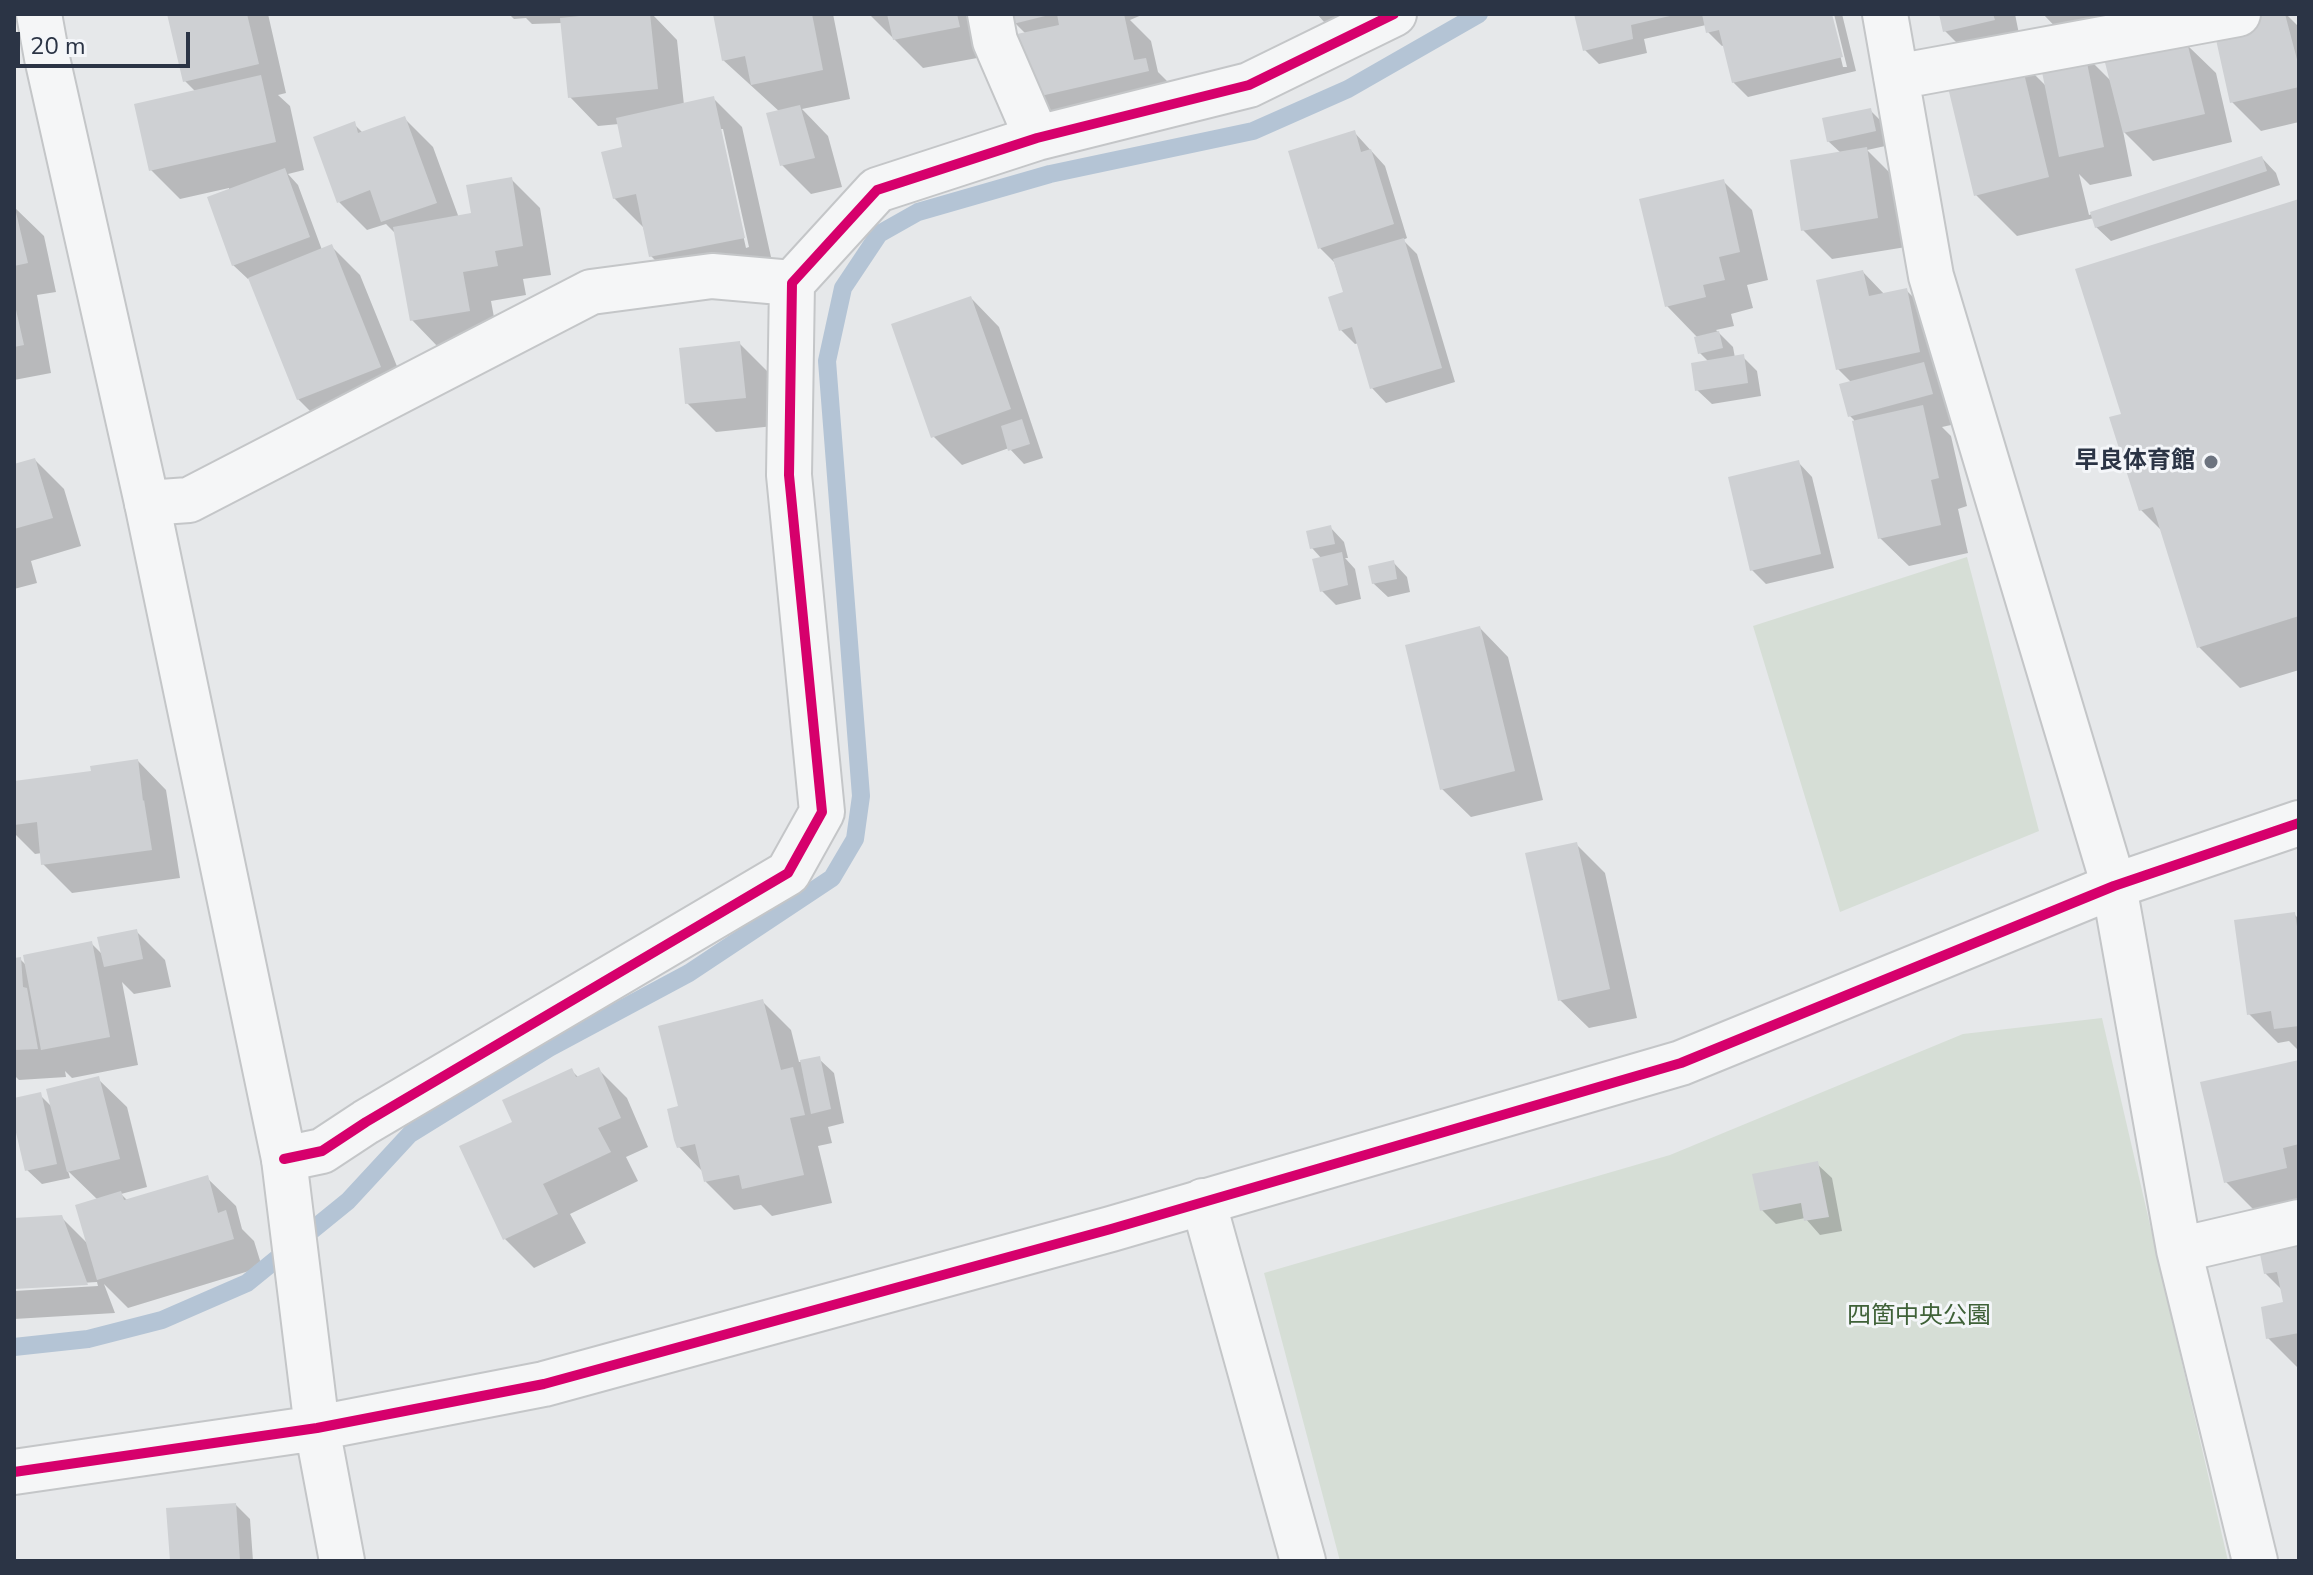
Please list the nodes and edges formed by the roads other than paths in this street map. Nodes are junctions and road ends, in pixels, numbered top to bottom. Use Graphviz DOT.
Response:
graph roads {
  1 [pos="39,14"];
  2 [pos="990,14"];
  3 [pos="1394,14"];
  4 [pos="1885,14"];
  5 [pos="2238,14"];
  6 [pos="1896,77"];
  7 [pos="1037,138"];
  8 [pos="792,283"];
  9 [pos="147,503"];
  10 [pos="2299,823"];
  11 [pos="2114,886"];
  12 [pos="284,1159"];
  13 [pos="1203,1201"];
  14 [pos="2299,1222"];
  15 [pos="2179,1250"];
  16 [pos="317,1428"];
  17 [pos="14,1472"];
  18 [pos="342,1561"];
  19 [pos="1303,1561"];
  20 [pos="2255,1561"];
  1 -- 9 [label="street"];
  2 -- 7 [label="street"];
  3 -- 7 [label="street"];
  4 -- 6 [label="street"];
  5 -- 6 [label="street"];
  6 -- 11 [label="street"];
  7 -- 8 [label="street"];
  8 -- 9 [label="street"];
  8 -- 12 [label="street"];
  9 -- 12 [label="street"];
  10 -- 11 [label="street"];
  11 -- 13 [label="street"];
  11 -- 15 [label="street"];
  12 -- 16 [label="street"];
  13 -- 16 [label="street"];
  13 -- 19 [label="street"];
  14 -- 15 [label="street"];
  15 -- 20 [label="street"];
  16 -- 17 [label="street"];
  16 -- 18 [label="street"];
}
